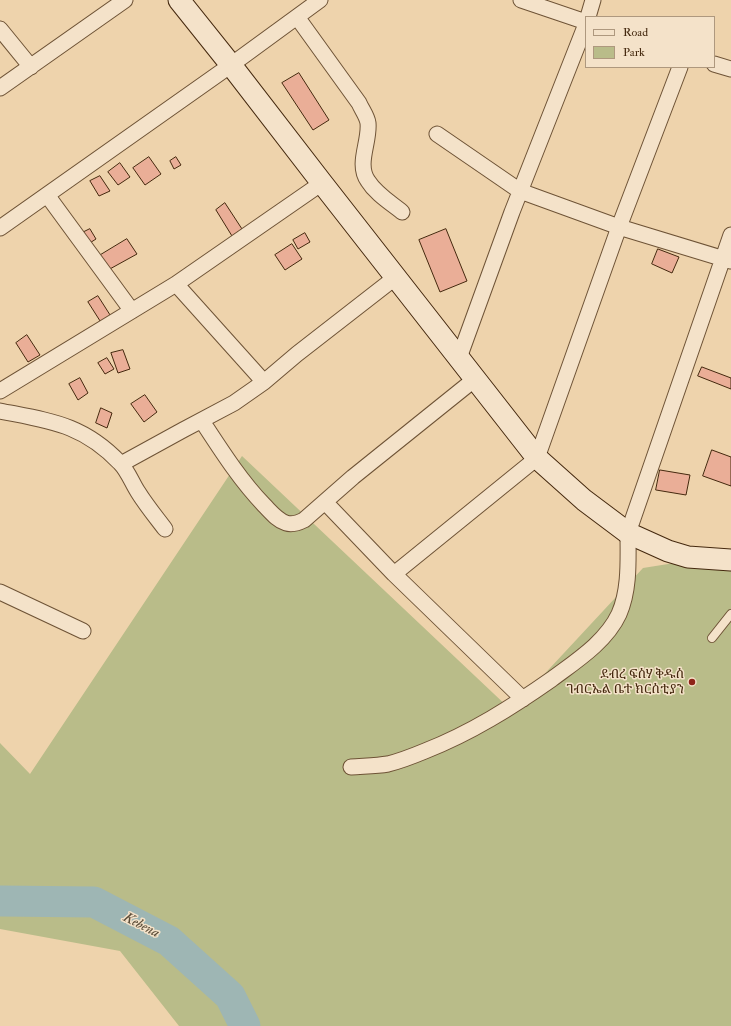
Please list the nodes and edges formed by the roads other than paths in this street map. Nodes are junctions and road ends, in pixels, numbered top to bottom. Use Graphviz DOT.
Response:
graph roads {
  1 [pos="125,0"];
  2 [pos="179,0"];
  3 [pos="320,0"];
  4 [pos="521,0"];
  5 [pos="593,0"];
  6 [pos="588,16"];
  7 [pos="297,17"];
  8 [pos="585,23"];
  9 [pos="585,26"];
  10 [pos="0,29"];
  11 [pos="715,64"];
  12 [pos="231,65"];
  13 [pos="31,67"];
  14 [pos="680,68"];
  15 [pos="731,69"];
  16 [pos="0,88"];
  17 [pos="437,134"];
  18 [pos="322,183"];
  19 [pos="520,191"];
  20 [pos="48,195"];
  21 [pos="402,212"];
  22 [pos="618,227"];
  23 [pos="0,228"];
  24 [pos="731,235"];
  25 [pos="727,259"];
  26 [pos="396,277"];
  27 [pos="176,284"];
  28 [pos="132,311"];
  29 [pos="458,358"];
  30 [pos="475,379"];
  31 [pos="264,382"];
  32 [pos="0,391"];
  33 [pos="0,411"];
  34 [pos="202,420"];
  35 [pos="537,458"];
  36 [pos="121,464"];
  37 [pos="325,502"];
  38 [pos="165,529"];
  39 [pos="628,533"];
  40 [pos="731,560"];
  41 [pos="394,574"];
  42 [pos="0,592"];
  43 [pos="731,614"];
  44 [pos="83,631"];
  45 [pos="712,638"];
  46 [pos="524,699"];
  47 [pos="352,767"];
  1 -- 13 [label="street"];
  2 -- 12 [label="main road"];
  3 -- 7 [label="street"];
  4 -- 8 [label="street"];
  5 -- 6 [label="street"];
  7 -- 12 [label="street"];
  7 -- 21 [label="street"];
  9 -- 19 [label="street"];
  10 -- 13 [label="street"];
  11 -- 15 [label="street"];
  12 -- 18 [label="main road"];
  12 -- 20 [label="street"];
  13 -- 16 [label="street"];
  14 -- 22 [label="street"];
  17 -- 19 [label="street"];
  18 -- 26 [label="main road"];
  18 -- 27 [label="street"];
  19 -- 22 [label="street"];
  19 -- 29 [label="street"];
  20 -- 23 [label="street"];
  20 -- 28 [label="street"];
  22 -- 25 [label="street"];
  22 -- 35 [label="street"];
  24 -- 25 [label="street"];
  25 -- 39 [label="street"];
  26 -- 29 [label="main road"];
  26 -- 31 [label="street"];
  27 -- 28 [label="street"];
  27 -- 31 [label="street"];
  28 -- 32 [label="street"];
  29 -- 30 [label="main road"];
  30 -- 35 [label="main road"];
  30 -- 37 [label="street"];
  31 -- 34 [label="street"];
  33 -- 36 [label="street"];
  34 -- 36 [label="street"];
  34 -- 37 [label="street"];
  35 -- 39 [label="main road"];
  35 -- 41 [label="street"];
  36 -- 38 [label="street"];
  37 -- 41 [label="street"];
  39 -- 40 [label="main road"];
  39 -- 46 [label="street"];
  41 -- 46 [label="street"];
  42 -- 44 [label="street"];
  43 -- 45 [label="lane"];
  46 -- 47 [label="street"];
}
